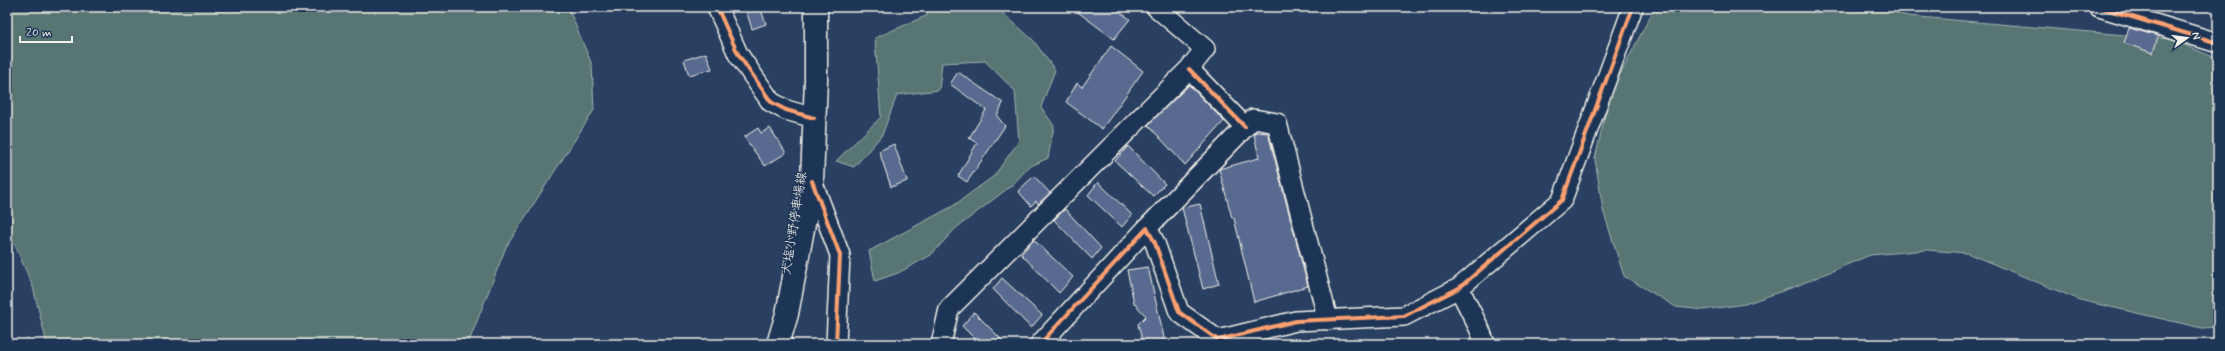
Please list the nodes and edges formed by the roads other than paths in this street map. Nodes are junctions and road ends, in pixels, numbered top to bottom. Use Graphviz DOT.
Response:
graph roads {
  1 [pos="717,7"];
  2 [pos="816,7"];
  3 [pos="1156,7"];
  4 [pos="1633,7"];
  5 [pos="2099,7"];
  6 [pos="2218,43"];
  7 [pos="1189,70"];
  8 [pos="814,118"];
  9 [pos="1245,127"];
  10 [pos="812,181"];
  11 [pos="1147,228"];
  12 [pos="1459,288"];
  13 [pos="1328,320"];
  14 [pos="778,344"];
  15 [pos="836,344"];
  16 [pos="941,344"];
  17 [pos="1040,344"];
  18 [pos="1485,344"];
  1 -- 8 [label="street"];
  2 -- 8 [label="main road, 大塩小野停車場線"];
  3 -- 7 [label="street"];
  4 -- 12 [label="street"];
  5 -- 6 [label="street"];
  7 -- 9 [label="street"];
  7 -- 16 [label="street"];
  8 -- 10 [label="main road, 大塩小野停車場線"];
  9 -- 11 [label="street"];
  9 -- 13 [label="street"];
  10 -- 14 [label="main road, 大塩小野停車場線"];
  10 -- 15 [label="street"];
  11 -- 13 [label="street"];
  11 -- 17 [label="street"];
  12 -- 13 [label="street"];
  12 -- 18 [label="street"];
}
